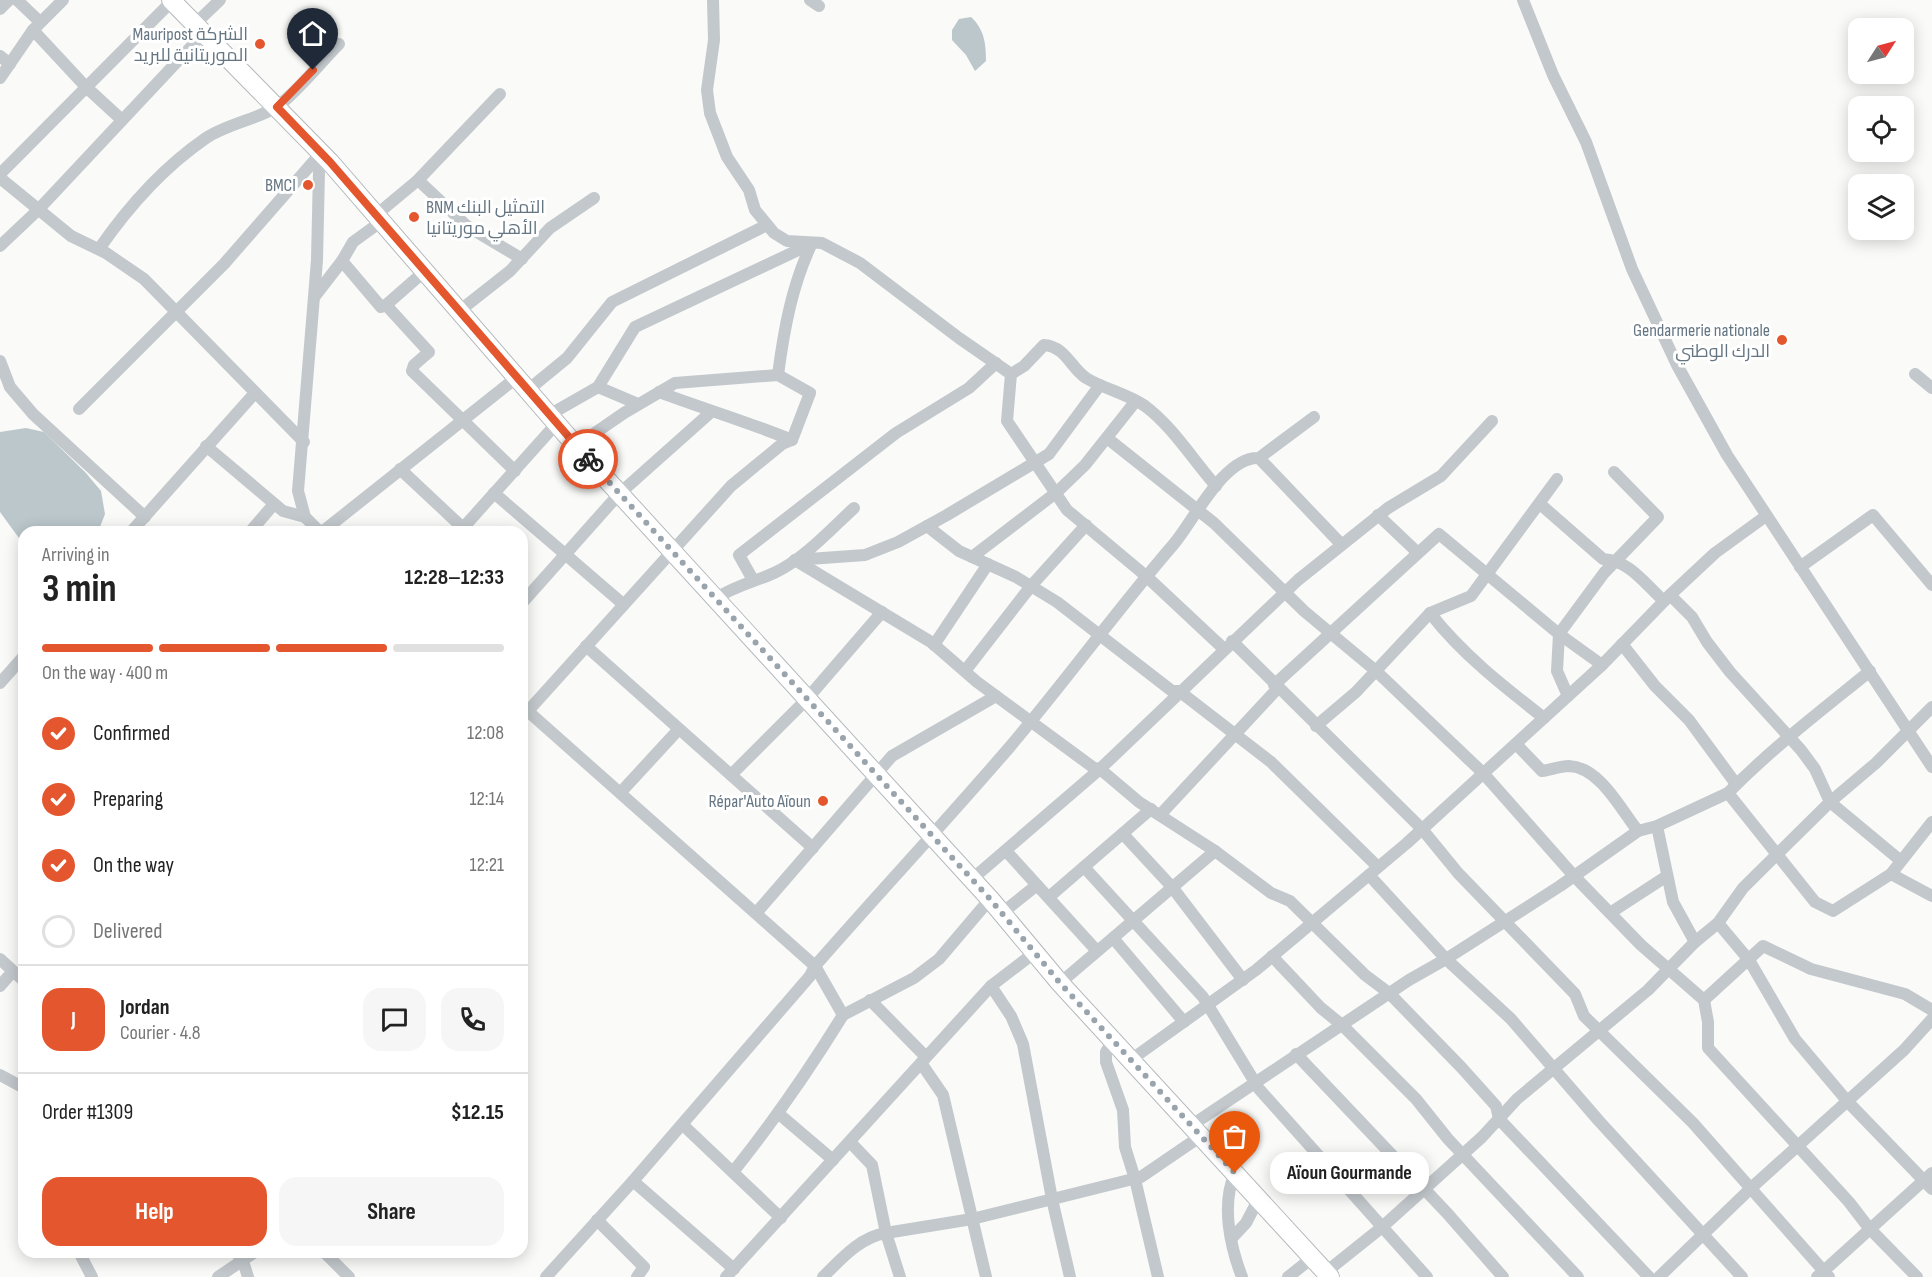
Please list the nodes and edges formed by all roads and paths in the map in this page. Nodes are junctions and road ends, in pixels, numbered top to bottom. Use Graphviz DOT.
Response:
graph roads {
  1 [pos="9,0"];
  2 [pos="17,0"];
  3 [pos="63,0"];
  4 [pos="171,0"];
  5 [pos="220,0"];
  6 [pos="713,0"];
  7 [pos="1523,0"];
  8 [pos="0,9"];
  9 [pos="37,26"];
  10 [pos="199,28"];
  11 [pos="339,44"];
  12 [pos="5,60"];
  13 [pos="0,78"];
  14 [pos="86,87"];
  15 [pos="500,94"];
  16 [pos="277,107"];
  17 [pos="122,120"];
  18 [pos="322,154"];
  19 [pos="0,176"];
  20 [pos="418,180"];
  21 [pos="594,198"];
  22 [pos="38,210"];
  23 [pos="379,218"];
  24 [pos="767,225"];
  25 [pos="812,243"];
  26 [pos="0,245"];
  27 [pos="99,249"];
  28 [pos="522,259"];
  29 [pos="342,261"];
  30 [pos="423,269"];
  31 [pos="315,296"];
  32 [pos="386,305"];
  33 [pos="174,312"];
  34 [pos="458,312"];
  35 [pos="0,361"];
  36 [pos="996,363"];
  37 [pos="1011,374"];
  38 [pos="1915,374"];
  39 [pos="778,375"];
  40 [pos="522,384"];
  41 [pos="1100,385"];
  42 [pos="598,387"];
  43 [pos="1932,388"];
  44 [pos="659,392"];
  45 [pos="254,393"];
  46 [pos="1135,402"];
  47 [pos="638,404"];
  48 [pos="79,409"];
  49 [pos="711,412"];
  50 [pos="1314,417"];
  51 [pos="553,419"];
  52 [pos="462,420"];
  53 [pos="1492,420"];
  54 [pos="1107,438"];
  55 [pos="792,440"];
  56 [pos="303,442"];
  57 [pos="206,446"];
  58 [pos="576,446"];
  59 [pos="1259,458"];
  60 [pos="1037,463"];
  61 [pos="400,469"];
  62 [pos="515,471"];
  63 [pos="1614,472"];
  64 [pos="1557,479"];
  65 [pos="1216,486"];
  66 [pos="1057,492"];
  67 [pos="494,494"];
  68 [pos="619,494"];
  69 [pos="274,504"];
  70 [pos="1540,504"];
  71 [pos="854,508"];
  72 [pos="1197,511"];
  73 [pos="1378,516"];
  74 [pos="1766,516"];
  75 [pos="145,517"];
  76 [pos="305,517"];
  77 [pos="1086,525"];
  78 [pos="137,526"];
  79 [pos="255,526"];
  80 [pos="315,526"];
  81 [pos="329,526"];
  82 [pos="461,526"];
  83 [pos="465,526"];
  84 [pos="927,526"];
  85 [pos="1341,544"];
  86 [pos="672,552"];
  87 [pos="1417,552"];
  88 [pos="565,554"];
  89 [pos="972,557"];
  90 [pos="795,560"];
  91 [pos="1616,560"];
  92 [pos="988,564"];
  93 [pos="1800,567"];
  94 [pos="1489,574"];
  95 [pos="1146,576"];
  96 [pos="753,580"];
  97 [pos="1932,585"];
  98 [pos="1031,586"];
  99 [pos="1286,592"];
  100 [pos="528,596"];
  101 [pos="1667,598"];
  102 [pos="715,599"];
  103 [pos="623,604"];
  104 [pos="882,612"];
  105 [pos="1430,613"];
  106 [pos="1329,632"];
  107 [pos="1559,634"];
  108 [pos="1100,636"];
  109 [pos="1622,644"];
  110 [pos="934,645"];
  111 [pos="1228,645"];
  112 [pos="586,646"];
  113 [pos="18,663"];
  114 [pos="1602,665"];
  115 [pos="965,670"];
  116 [pos="1376,671"];
  117 [pos="1870,671"];
  118 [pos="1,681"];
  119 [pos="1276,687"];
  120 [pos="1179,691"];
  121 [pos="996,696"];
  122 [pos="1568,696"];
  123 [pos="806,700"];
  124 [pos="528,706"];
  125 [pos="1932,707"];
  126 [pos="528,712"];
  127 [pos="1544,718"];
  128 [pos="1030,722"];
  129 [pos="1316,726"];
  130 [pos="680,729"];
  131 [pos="1907,730"];
  132 [pos="1234,734"];
  133 [pos="1788,738"];
  134 [pos="1516,744"];
  135 [pos="1932,767"];
  136 [pos="1100,769"];
  137 [pos="1483,773"];
  138 [pos="874,774"];
  139 [pos="731,775"];
  140 [pos="1732,788"];
  141 [pos="621,792"];
  142 [pos="1830,802"];
  143 [pos="1156,812"];
  144 [pos="1932,822"];
  145 [pos="1657,826"];
  146 [pos="1422,829"];
  147 [pos="1638,831"];
  148 [pos="1123,834"];
  149 [pos="930,835"];
  150 [pos="813,848"];
  151 [pos="1006,851"];
  152 [pos="1215,851"];
  153 [pos="1778,854"];
  154 [pos="1901,861"];
  155 [pos="1084,867"];
  156 [pos="1373,871"];
  157 [pos="1891,874"];
  158 [pos="1574,876"];
  159 [pos="1666,876"];
  160 [pos="971,880"];
  161 [pos="1037,885"];
  162 [pos="1172,887"];
  163 [pos="1932,896"];
  164 [pos="1048,897"];
  165 [pos="996,906"];
  166 [pos="757,912"];
  167 [pos="1611,913"];
  168 [pos="1506,920"];
  169 [pos="1133,921"];
  170 [pos="1312,923"];
  171 [pos="1718,923"];
  172 [pos="1113,938"];
  173 [pos="1695,942"];
  174 [pos="1097,951"];
  175 [pos="1034,953"];
  176 [pos="1272,956"];
  177 [pos="0,959"];
  178 [pos="1446,959"];
  179 [pos="1749,960"];
  180 [pos="815,966"];
  181 [pos="1669,969"];
  182 [pos="13,971"];
  183 [pos="18,976"];
  184 [pos="1243,980"];
  185 [pos="1060,983"];
  186 [pos="0,986"];
  187 [pos="991,986"];
  188 [pos="1389,993"];
  189 [pos="870,1000"];
  190 [pos="1704,1000"];
  191 [pos="1208,1006"];
  192 [pos="1932,1010"];
  193 [pos="843,1015"];
  194 [pos="1932,1019"];
  195 [pos="1184,1022"];
  196 [pos="1341,1024"];
  197 [pos="1598,1030"];
  198 [pos="1114,1040"];
  199 [pos="1296,1054"];
  200 [pos="1132,1059"];
  201 [pos="924,1060"];
  202 [pos="1553,1068"];
  203 [pos="0,1075"];
  204 [pos="1254,1081"];
  205 [pos="18,1085"];
  206 [pos="1848,1102"];
  207 [pos="779,1114"];
  208 [pos="1499,1119"];
  209 [pos="683,1125"];
  210 [pos="1196,1130"];
  211 [pos="850,1142"];
  212 [pos="1798,1146"];
  213 [pos="1463,1153"];
  214 [pos="833,1160"];
  215 [pos="733,1173"];
  216 [pos="1235,1173"];
  217 [pos="1136,1179"];
  218 [pos="633,1181"];
  219 [pos="1930,1181"];
  220 [pos="1424,1189"];
  221 [pos="1750,1189"];
  222 [pos="1052,1199"];
  223 [pos="1258,1200"];
  224 [pos="781,1218"];
  225 [pos="972,1219"];
  226 [pos="597,1220"];
  227 [pos="1381,1228"];
  228 [pos="1869,1228"];
  229 [pos="886,1233"];
  230 [pos="1704,1236"];
  231 [pos="1232,1238"];
  232 [pos="82,1258"];
  233 [pos="239,1258"];
  234 [pos="240,1258"];
  235 [pos="330,1258"];
  236 [pos="1312,1258"];
  237 [pos="730,1273"];
  238 [pos="1328,1274"];
  239 [pos="1823,1275"];
  240 [pos="92,1277"];
  241 [pos="218,1277"];
  242 [pos="248,1277"];
  243 [pos="349,1277"];
  244 [pos="546,1277"];
  245 [pos="637,1277"];
  246 [pos="823,1277"];
  247 [pos="900,1277"];
  248 [pos="986,1277"];
  249 [pos="1070,1277"];
  250 [pos="1158,1277"];
  251 [pos="1242,1277"];
  252 [pos="1288,1277"];
  253 [pos="1427,1277"];
  254 [pos="1503,1277"];
  255 [pos="1578,1277"];
  256 [pos="1649,1277"];
  257 [pos="1659,1277"];
  258 [pos="1742,1277"];
  259 [pos="1917,1277"];
  1 -- 8 [label="street"];
  2 -- 9 [label="street"];
  3 -- 9 [label="street"];
  4 -- 10 [label="highway"];
  4 -- 14 [label="street"];
  5 -- 10 [label="street"];
  6 -- 24 [label="street"];
  7 -- 74 [label="street"];
  9 -- 12 [label="street"];
  9 -- 14 [label="street"];
  10 -- 16 [label="highway"];
  10 -- 17 [label="street"];
  11 -- 16 [label="street"];
  12 -- 13 [label="street"];
  14 -- 17 [label="street"];
  14 -- 19 [label="street"];
  15 -- 20 [label="street"];
  16 -- 18 [label="highway"];
  16 -- 27 [label="street"];
  17 -- 22 [label="street"];
  18 -- 23 [label="highway"];
  18 -- 31 [label="street"];
  18 -- 33 [label="street"];
  19 -- 22 [label="street"];
  20 -- 23 [label="street"];
  20 -- 28 [label="street"];
  21 -- 28 [label="street"];
  22 -- 26 [label="street"];
  22 -- 27 [label="street"];
  23 -- 29 [label="street"];
  23 -- 30 [label="highway"];
  24 -- 25 [label="street"];
  24 -- 40 [label="street"];
  25 -- 36 [label="street"];
  25 -- 39 [label="street"];
  25 -- 42 [label="street"];
  27 -- 33 [label="street"];
  28 -- 34 [label="street"];
  29 -- 31 [label="street"];
  29 -- 32 [label="street"];
  30 -- 32 [label="street"];
  30 -- 34 [label="highway"];
  31 -- 56 [label="street"];
  32 -- 52 [label="street"];
  33 -- 45 [label="street"];
  33 -- 48 [label="street"];
  34 -- 40 [label="highway"];
  35 -- 75 [label="street"];
  36 -- 37 [label="street"];
  36 -- 96 [label="street"];
  37 -- 41 [label="street"];
  37 -- 60 [label="street"];
  38 -- 43 [label="street"];
  39 -- 44 [label="street"];
  39 -- 55 [label="street"];
  40 -- 51 [label="highway"];
  40 -- 52 [label="street"];
  41 -- 46 [label="street"];
  41 -- 60 [label="street"];
  42 -- 47 [label="street"];
  42 -- 51 [label="street"];
  44 -- 47 [label="street"];
  44 -- 49 [label="street"];
  45 -- 56 [label="street"];
  45 -- 57 [label="street"];
  46 -- 54 [label="street"];
  46 -- 65 [label="street"];
  47 -- 58 [label="street"];
  49 -- 55 [label="street"];
  49 -- 68 [label="street"];
  50 -- 59 [label="street"];
  51 -- 58 [label="highway"];
  51 -- 62 [label="street"];
  52 -- 61 [label="street"];
  52 -- 62 [label="street"];
  53 -- 73 [label="street"];
  54 -- 66 [label="street"];
  54 -- 72 [label="street"];
  55 -- 86 [label="street"];
  56 -- 76 [label="street"];
  57 -- 69 [label="street"];
  57 -- 75 [label="street"];
  58 -- 68 [label="highway"];
  59 -- 65 [label="street"];
  59 -- 85 [label="street"];
  60 -- 66 [label="street"];
  60 -- 84 [label="street"];
  61 -- 81 [label="street"];
  61 -- 82 [label="street"];
  62 -- 67 [label="street"];
  63 -- 91 [label="street"];
  64 -- 70 [label="street"];
  65 -- 72 [label="street"];
  66 -- 77 [label="street"];
  66 -- 89 [label="street"];
  67 -- 83 [label="street"];
  67 -- 88 [label="street"];
  68 -- 86 [label="highway"];
  68 -- 88 [label="street"];
  69 -- 76 [label="street"];
  69 -- 79 [label="street"];
  70 -- 91 [label="street"];
  70 -- 94 [label="street"];
  71 -- 90 [label="street"];
  72 -- 95 [label="street"];
  72 -- 99 [label="street"];
  73 -- 85 [label="street"];
  73 -- 87 [label="street"];
  74 -- 93 [label="street"];
  74 -- 101 [label="street"];
  75 -- 78 [label="street"];
  76 -- 80 [label="street"];
  77 -- 95 [label="street"];
  77 -- 98 [label="street"];
  84 -- 89 [label="street"];
  84 -- 90 [label="street"];
  85 -- 99 [label="street"];
  86 -- 102 [label="highway"];
  86 -- 103 [label="street"];
  87 -- 94 [label="street"];
  87 -- 106 [label="street"];
  88 -- 100 [label="street"];
  88 -- 103 [label="street"];
  89 -- 92 [label="street"];
  90 -- 96 [label="street"];
  90 -- 104 [label="street"];
  91 -- 101 [label="street"];
  91 -- 107 [label="street"];
  92 -- 98 [label="street"];
  92 -- 110 [label="street"];
  93 -- 97 [label="street"];
  93 -- 117 [label="street"];
  94 -- 105 [label="street"];
  94 -- 107 [label="street"];
  95 -- 108 [label="street"];
  95 -- 111 [label="street"];
  96 -- 102 [label="street"];
  98 -- 108 [label="street"];
  98 -- 115 [label="street"];
  99 -- 106 [label="street"];
  99 -- 111 [label="street"];
  101 -- 109 [label="street"];
  101 -- 133 [label="street"];
  102 -- 123 [label="highway"];
  103 -- 112 [label="street"];
  104 -- 110 [label="street"];
  104 -- 123 [label="street"];
  105 -- 116 [label="street"];
  105 -- 127 [label="street"];
  106 -- 116 [label="street"];
  106 -- 119 [label="street"];
  107 -- 114 [label="street"];
  107 -- 122 [label="street"];
  108 -- 120 [label="street"];
  108 -- 128 [label="street"];
  109 -- 114 [label="street"];
  109 -- 140 [label="street"];
  110 -- 115 [label="street"];
  111 -- 119 [label="street"];
  111 -- 120 [label="street"];
  112 -- 124 [label="street"];
  112 -- 130 [label="street"];
  113 -- 118 [label="street"];
  114 -- 122 [label="street"];
  115 -- 121 [label="street"];
  116 -- 129 [label="street"];
  116 -- 137 [label="street"];
  117 -- 131 [label="street"];
  117 -- 133 [label="street"];
  119 -- 129 [label="street"];
  119 -- 132 [label="street"];
  120 -- 132 [label="street"];
  120 -- 136 [label="street"];
  121 -- 128 [label="street"];
  121 -- 138 [label="street"];
  122 -- 127 [label="street"];
  123 -- 138 [label="highway"];
  123 -- 139 [label="street"];
  125 -- 131 [label="street"];
  126 -- 141 [label="street"];
  127 -- 134 [label="street"];
  128 -- 136 [label="street"];
  128 -- 149 [label="street"];
  129 -- 146 [label="street"];
  130 -- 139 [label="street"];
  130 -- 141 [label="street"];
  131 -- 135 [label="street"];
  131 -- 142 [label="street"];
  132 -- 143 [label="street"];
  132 -- 156 [label="street"];
  133 -- 140 [label="street"];
  133 -- 142 [label="street"];
  134 -- 137 [label="street"];
  134 -- 147 [label="street"];
  136 -- 143 [label="street"];
  136 -- 151 [label="street"];
  137 -- 146 [label="street"];
  137 -- 158 [label="street"];
  138 -- 149 [label="highway"];
  138 -- 150 [label="street"];
  139 -- 150 [label="street"];
  140 -- 145 [label="street"];
  140 -- 153 [label="street"];
  141 -- 166 [label="street"];
  142 -- 153 [label="street"];
  142 -- 154 [label="street"];
  143 -- 148 [label="street"];
  143 -- 152 [label="street"];
  144 -- 154 [label="street"];
  145 -- 147 [label="street"];
  145 -- 159 [label="street"];
  146 -- 156 [label="street"];
  146 -- 168 [label="street"];
  147 -- 158 [label="street"];
  148 -- 155 [label="street"];
  148 -- 162 [label="street"];
  149 -- 160 [label="highway"];
  149 -- 180 [label="street"];
  150 -- 166 [label="street"];
  151 -- 160 [label="street"];
  151 -- 161 [label="street"];
  152 -- 162 [label="street"];
  152 -- 170 [label="street"];
  153 -- 157 [label="street"];
  153 -- 171 [label="street"];
  154 -- 157 [label="street"];
  155 -- 164 [label="street"];
  155 -- 169 [label="street"];
  156 -- 170 [label="street"];
  156 -- 178 [label="street"];
  157 -- 163 [label="street"];
  158 -- 167 [label="street"];
  158 -- 168 [label="street"];
  159 -- 167 [label="street"];
  159 -- 173 [label="street"];
  160 -- 165 [label="highway"];
  161 -- 164 [label="street"];
  161 -- 165 [label="street"];
  162 -- 169 [label="street"];
  162 -- 184 [label="street"];
  164 -- 174 [label="street"];
  165 -- 175 [label="highway"];
  165 -- 189 [label="street"];
  166 -- 180 [label="street"];
  167 -- 181 [label="street"];
  168 -- 178 [label="street"];
  168 -- 197 [label="street"];
  169 -- 172 [label="street"];
  169 -- 191 [label="street"];
  170 -- 176 [label="street"];
  170 -- 188 [label="street"];
  171 -- 173 [label="street"];
  171 -- 179 [label="street"];
  172 -- 174 [label="street"];
  172 -- 195 [label="street"];
  173 -- 181 [label="street"];
  174 -- 185 [label="street"];
  175 -- 185 [label="highway"];
  175 -- 187 [label="street"];
  176 -- 184 [label="street"];
  176 -- 196 [label="street"];
  177 -- 182 [label="street"];
  178 -- 188 [label="street"];
  178 -- 202 [label="street"];
  179 -- 190 [label="street"];
  179 -- 192 [label="street"];
  179 -- 206 [label="street"];
  180 -- 193 [label="street"];
  180 -- 209 [label="street"];
  181 -- 190 [label="street"];
  181 -- 197 [label="street"];
  182 -- 183 [label="street"];
  182 -- 186 [label="street"];
  184 -- 191 [label="street"];
  185 -- 198 [label="highway"];
  187 -- 201 [label="street"];
  187 -- 222 [label="street"];
  188 -- 196 [label="street"];
  188 -- 208 [label="street"];
  189 -- 193 [label="street"];
  189 -- 201 [label="street"];
  190 -- 212 [label="street"];
  191 -- 195 [label="street"];
  191 -- 204 [label="street"];
  193 -- 207 [label="street"];
  194 -- 206 [label="street"];
  195 -- 200 [label="street"];
  196 -- 199 [label="street"];
  196 -- 213 [label="street"];
  197 -- 202 [label="street"];
  197 -- 221 [label="street"];
  198 -- 200 [label="highway"];
  198 -- 217 [label="street"];
  199 -- 204 [label="street"];
  199 -- 220 [label="street"];
  200 -- 210 [label="highway"];
  201 -- 211 [label="street"];
  201 -- 225 [label="street"];
  202 -- 208 [label="street"];
  202 -- 230 [label="street"];
  203 -- 205 [label="street"];
  204 -- 210 [label="street"];
  204 -- 227 [label="street"];
  206 -- 212 [label="street"];
  206 -- 219 [label="street"];
  207 -- 214 [label="street"];
  207 -- 215 [label="street"];
  208 -- 213 [label="street"];
  208 -- 256 [label="street"];
  209 -- 215 [label="street"];
  209 -- 218 [label="street"];
  210 -- 216 [label="highway"];
  210 -- 217 [label="street"];
  211 -- 214 [label="street"];
  211 -- 229 [label="street"];
  212 -- 221 [label="street"];
  212 -- 228 [label="street"];
  213 -- 220 [label="street"];
  213 -- 255 [label="street"];
  214 -- 224 [label="street"];
  215 -- 224 [label="street"];
  216 -- 223 [label="highway"];
  216 -- 231 [label="street"];
  217 -- 222 [label="street"];
  217 -- 250 [label="street"];
  218 -- 226 [label="street"];
  218 -- 237 [label="street"];
  219 -- 228 [label="street"];
  220 -- 227 [label="street"];
  220 -- 254 [label="street"];
  221 -- 230 [label="street"];
  221 -- 239 [label="street"];
  222 -- 225 [label="street"];
  222 -- 249 [label="street"];
  223 -- 231 [label="street"];
  223 -- 236 [label="highway"];
  224 -- 237 [label="street"];
  225 -- 229 [label="street"];
  225 -- 248 [label="street"];
  226 -- 244 [label="street"];
  226 -- 245 [label="street"];
  227 -- 238 [label="street"];
  227 -- 253 [label="street"];
  228 -- 239 [label="street"];
  228 -- 259 [label="street"];
  229 -- 246 [label="street"];
  229 -- 247 [label="street"];
  230 -- 257 [label="street"];
  230 -- 258 [label="street"];
  231 -- 251 [label="street"];
  232 -- 240 [label="street"];
  233 -- 241 [label="street"];
  234 -- 242 [label="street"];
  235 -- 243 [label="street"];
  236 -- 238 [label="highway"];
  236 -- 252 [label="street"];
}
